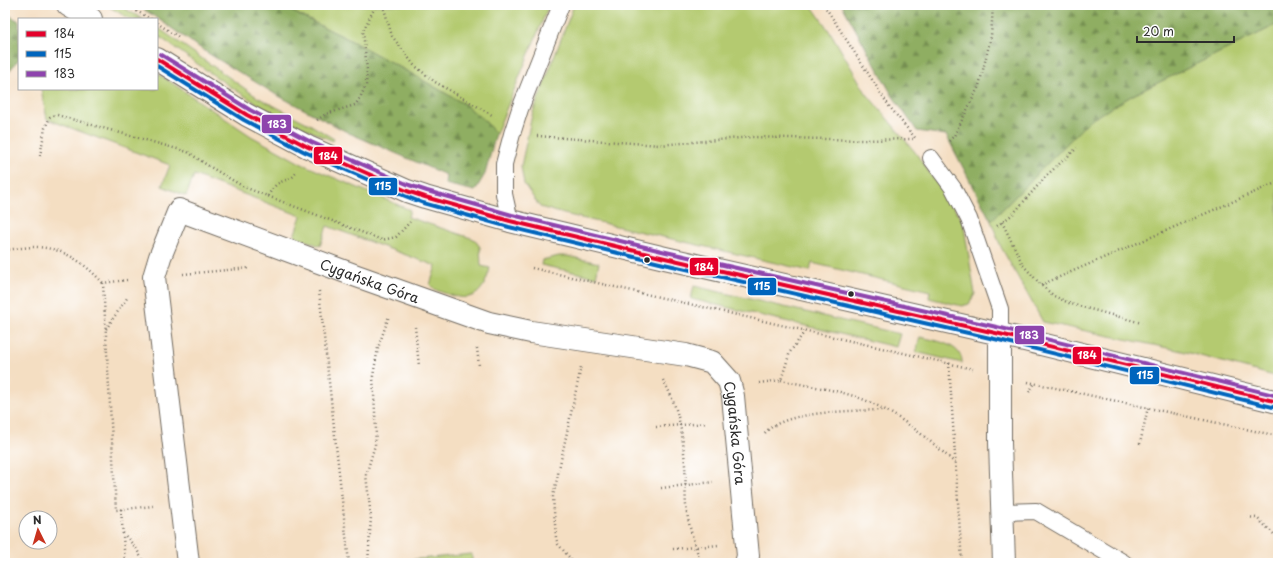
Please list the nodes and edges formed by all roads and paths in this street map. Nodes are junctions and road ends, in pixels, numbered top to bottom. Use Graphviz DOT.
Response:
graph roads {
  1 [pos="68,5"];
  2 [pos="126,5"];
  3 [pos="376,5"];
  4 [pos="383,5"];
  5 [pos="561,5"];
  6 [pos="824,5"];
  7 [pos="993,5"];
  8 [pos="89,18"];
  9 [pos="149,18"];
  10 [pos="158,60"];
  11 [pos="315,122"];
  12 [pos="512,134"];
  13 [pos="916,139"];
  14 [pos="308,147"];
  15 [pos="1077,148"];
  16 [pos="40,156"];
  17 [pos="931,158"];
  18 [pos="1278,182"];
  19 [pos="268,196"];
  20 [pos="414,219"];
  21 [pos="510,221"];
  22 [pos="1002,222"];
  23 [pos="994,229"];
  24 [pos="5,250"];
  25 [pos="254,268"];
  26 [pos="532,268"];
  27 [pos="148,277"];
  28 [pos="103,283"];
  29 [pos="1041,286"];
  30 [pos="319,289"];
  31 [pos="392,310"];
  32 [pos="1142,323"];
  33 [pos="415,324"];
  34 [pos="106,329"];
  35 [pos="805,331"];
  36 [pos="1000,334"];
  37 [pos="790,352"];
  38 [pos="948,364"];
  39 [pos="419,366"];
  40 [pos="581,366"];
  41 [pos="1000,376"];
  42 [pos="662,378"];
  43 [pos="781,380"];
  44 [pos="1278,402"];
  45 [pos="1148,407"];
  46 [pos="883,410"];
  47 [pos="710,423"];
  48 [pos="680,426"];
  49 [pos="656,427"];
  50 [pos="762,436"];
  51 [pos="1278,436"];
  52 [pos="1140,444"];
  53 [pos="955,463"];
  54 [pos="716,482"];
  55 [pos="685,485"];
  56 [pos="661,488"];
  57 [pos="181,503"];
  58 [pos="121,509"];
  59 [pos="1002,512"];
  60 [pos="1247,517"];
  61 [pos="123,533"];
  62 [pos="1278,538"];
  63 [pos="125,563"];
  64 [pos="144,563"];
  65 [pos="188,563"];
  66 [pos="349,563"];
  67 [pos="368,563"];
  68 [pos="574,563"];
  69 [pos="701,563"];
  70 [pos="746,563"];
  71 [pos="962,563"];
  72 [pos="1004,563"];
  73 [pos="1124,563"];
  1 -- 8 [label="street"];
  2 -- 9 [label="path"];
  3 -- 11 [label="path"];
  4 -- 12 [label="path"];
  5 -- 12 [label="lane"];
  6 -- 13 [label="path"];
  7 -- 17 [label="path"];
  10 -- 14 [label="street"];
  12 -- 13 [label="path"];
  12 -- 21 [label="lane"];
  13 -- 17 [label="path"];
  14 -- 19 [label="path"];
  14 -- 21 [label="street"];
  15 -- 22 [label="path"];
  16 -- 19 [label="path"];
  17 -- 36 [label="lane"];
  18 -- 29 [label="path"];
  19 -- 20 [label="path"];
  21 -- 36 [label="street"];
  22 -- 23 [label="path"];
  22 -- 29 [label="path"];
  24 -- 28 [label="path"];
  25 -- 27 [label="path"];
  26 -- 35 [label="path"];
  27 -- 28 [label="path"];
  27 -- 34 [label="path"];
  27 -- 57 [label="street, Cygańska Góra"];
  27 -- 70 [label="street, Cygańska Góra"];
  28 -- 34 [label="path"];
  29 -- 32 [label="path"];
  30 -- 66 [label="path"];
  31 -- 67 [label="path"];
  33 -- 39 [label="path"];
  34 -- 58 [label="path"];
  35 -- 37 [label="path"];
  35 -- 38 [label="path"];
  36 -- 41 [label="street"];
  36 -- 44 [label="street"];
  38 -- 41 [label="path"];
  38 -- 53 [label="path"];
  40 -- 68 [label="path"];
  41 -- 45 [label="path"];
  41 -- 59 [label="street"];
  42 -- 48 [label="path"];
  43 -- 46 [label="path"];
  45 -- 51 [label="path"];
  45 -- 52 [label="path"];
  46 -- 50 [label="path"];
  46 -- 53 [label="path"];
  47 -- 48 [label="path"];
  48 -- 49 [label="path"];
  48 -- 55 [label="path"];
  53 -- 71 [label="path"];
  54 -- 55 [label="path"];
  55 -- 56 [label="path"];
  55 -- 69 [label="path"];
  57 -- 58 [label="path"];
  57 -- 65 [label="street, Cygańska Góra"];
  58 -- 61 [label="path"];
  59 -- 72 [label="street"];
  59 -- 73 [label="lane"];
  60 -- 62 [label="path"];
  61 -- 63 [label="path"];
  61 -- 64 [label="path"];
}
